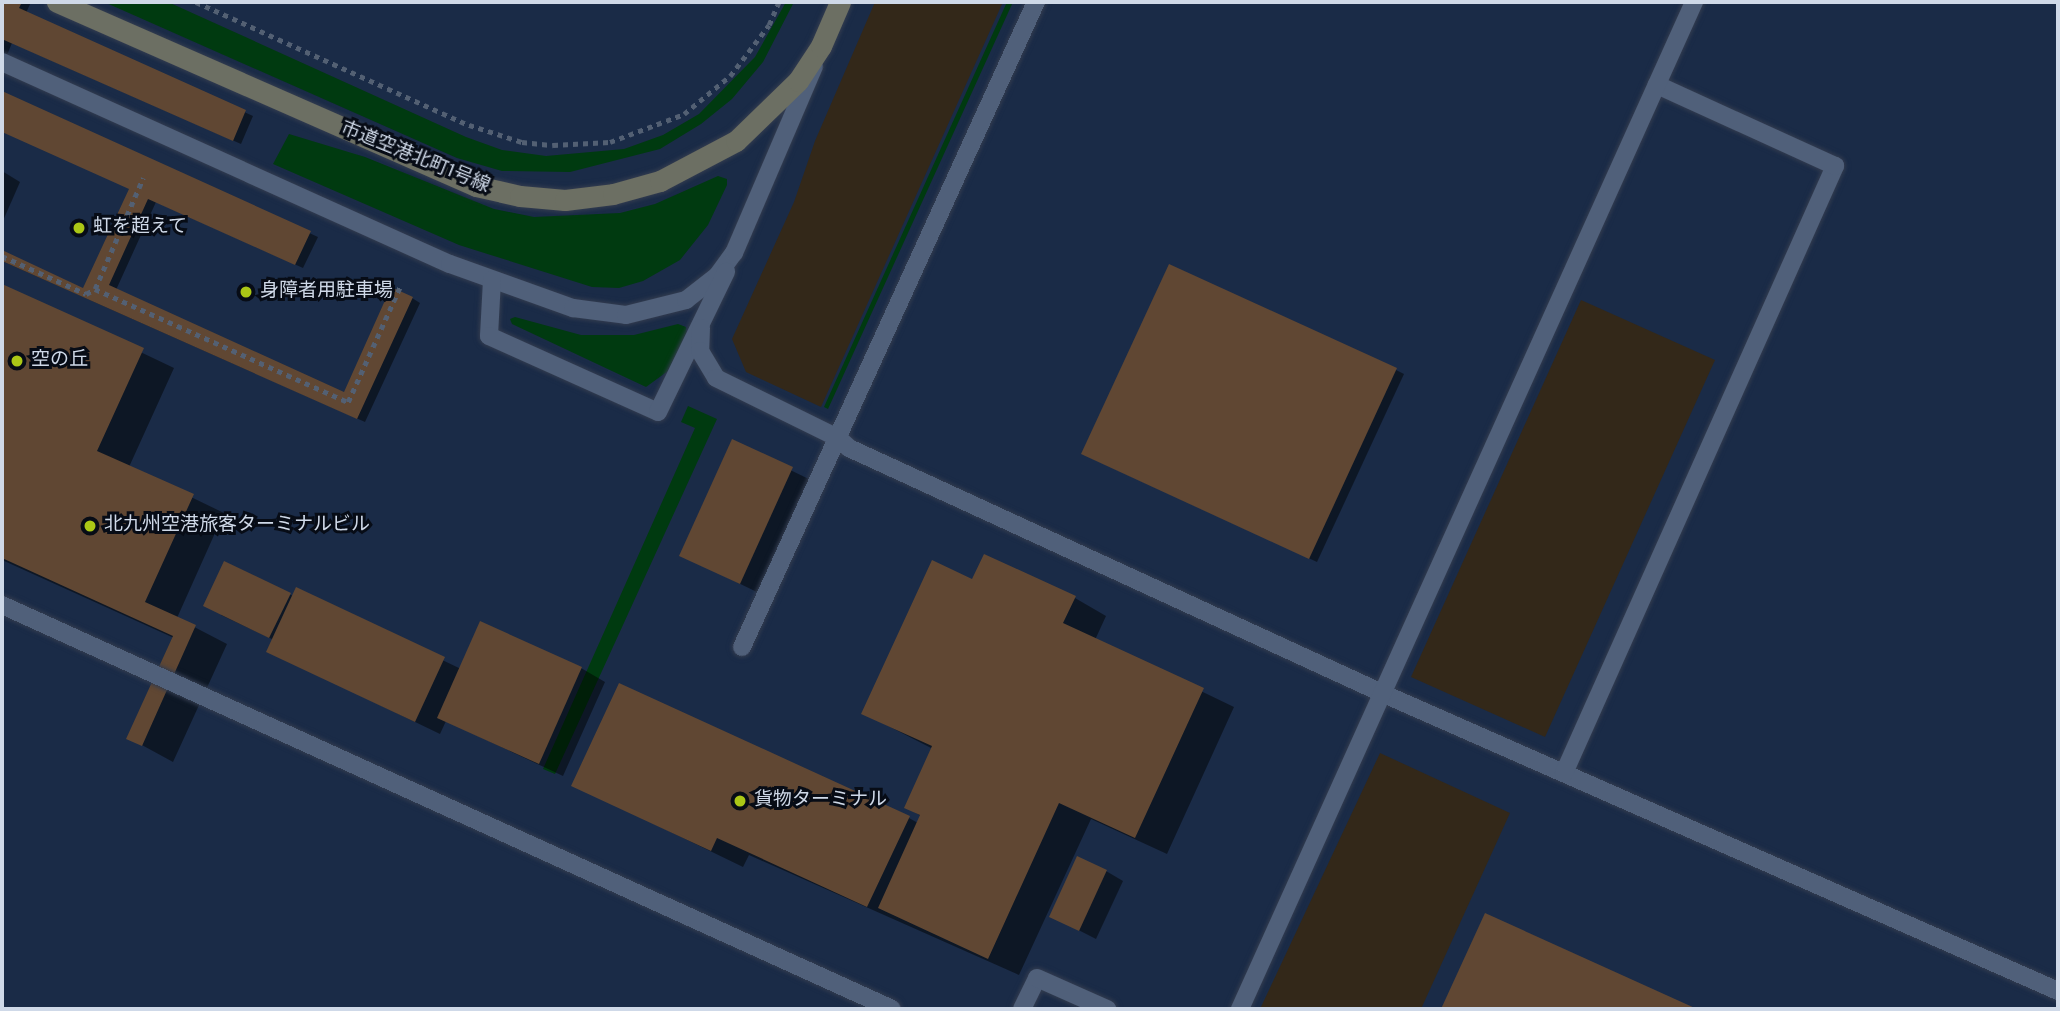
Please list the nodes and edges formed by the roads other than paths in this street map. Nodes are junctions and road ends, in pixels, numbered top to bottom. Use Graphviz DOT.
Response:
graph roads {
  1 [pos="57,2"];
  2 [pos="841,2"];
  3 [pos="1036,2"];
  4 [pos="1694,2"];
  5 [pos="821,46"];
  6 [pos="2,62"];
  7 [pos="1657,85"];
  8 [pos="734,253"];
  9 [pos="492,280"];
  10 [pos="701,328"];
  11 [pos="838,438"];
  12 [pos="2,606"];
  13 [pos="742,648"];
  14 [pos="1384,694"];
  15 [pos="1564,773"];
  16 [pos="2058,991"];
  17 [pos="892,1009"];
  18 [pos="1023,1009"];
  19 [pos="1107,1009"];
  20 [pos="1240,1009"];
  1 -- 5 [label="street, 市道空港北町1号線"];
  2 -- 5 [label="street, 市道空港北町1号線"];
  3 -- 11 [label="lane"];
  4 -- 7 [label="lane"];
  5 -- 8 [label="lane"];
  6 -- 9 [label="lane"];
  7 -- 14 [label="lane"];
  7 -- 15 [label="lane"];
  8 -- 9 [label="lane"];
  8 -- 10 [label="lane"];
  9 -- 10 [label="lane"];
  10 -- 11 [label="lane"];
  11 -- 13 [label="lane"];
  11 -- 14 [label="lane"];
  12 -- 17 [label="lane"];
  14 -- 15 [label="lane"];
  14 -- 20 [label="lane"];
  15 -- 16 [label="lane"];
  18 -- 19 [label="lane"];
}
